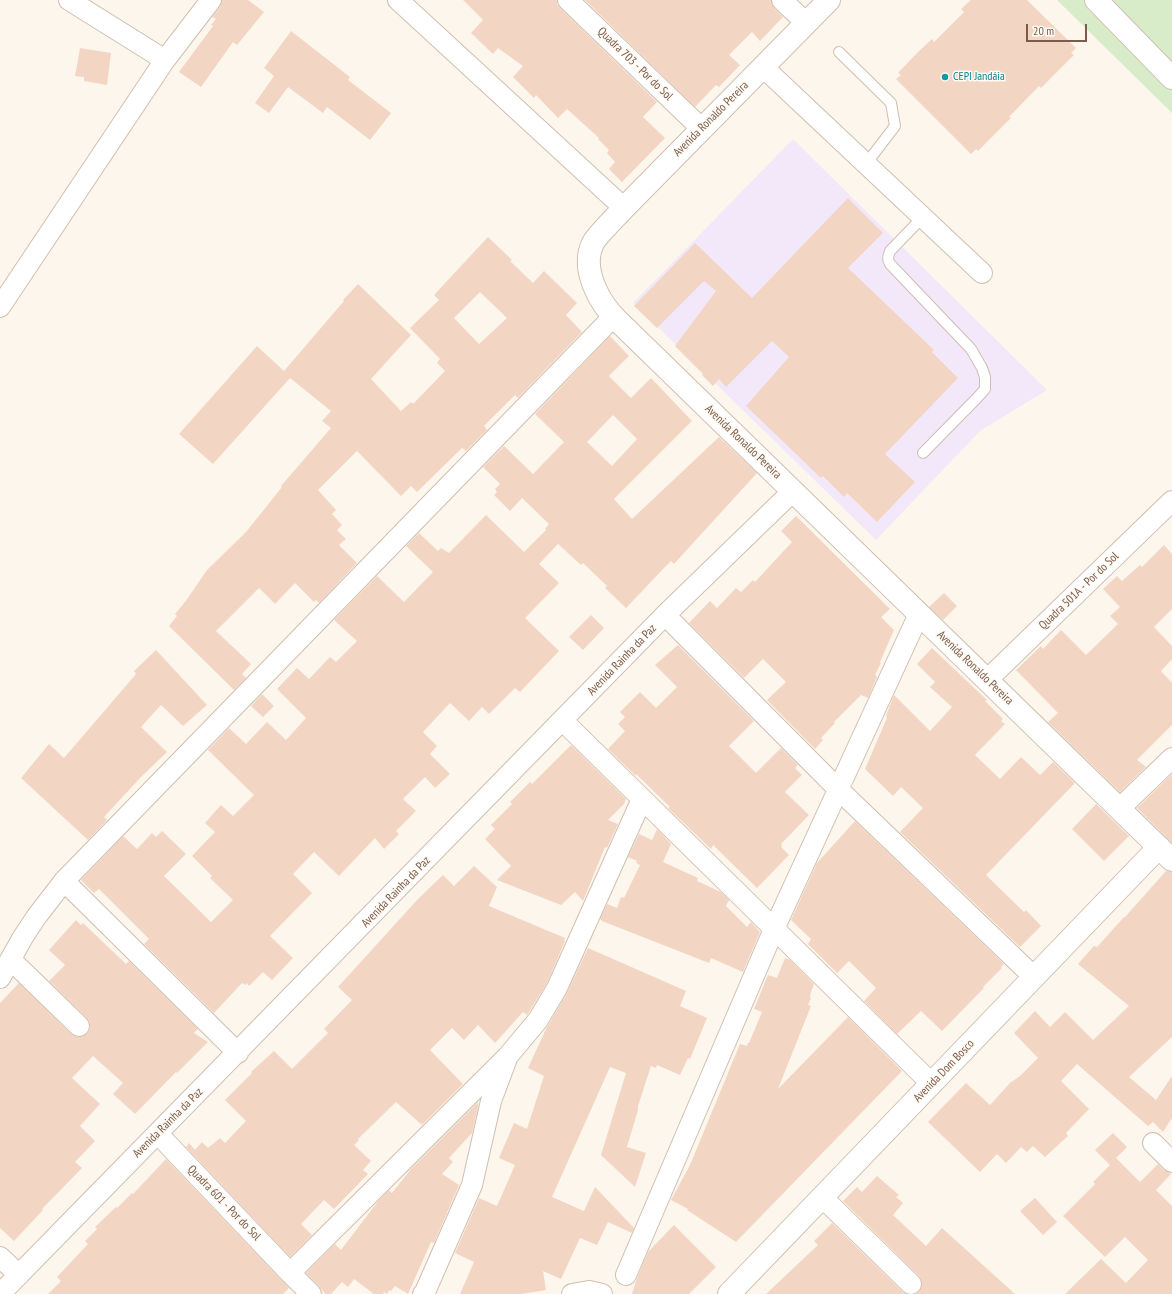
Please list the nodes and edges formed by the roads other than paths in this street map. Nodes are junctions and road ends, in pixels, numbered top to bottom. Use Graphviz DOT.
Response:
graph roads {
  1 [pos="68,0"];
  2 [pos="211,0"];
  3 [pos="398,0"];
  4 [pos="568,0"];
  5 [pos="782,0"];
  6 [pos="829,0"];
  7 [pos="1096,0"];
  8 [pos="806,23"];
  9 [pos="839,52"];
  10 [pos="165,60"];
  11 [pos="763,67"];
  12 [pos="1172,78"];
  13 [pos="702,129"];
  14 [pos="866,164"];
  15 [pos="624,208"];
  16 [pos="922,218"];
  17 [pos="982,273"];
  18 [pos="0,307"];
  19 [pos="613,317"];
  20 [pos="923,453"];
  21 [pos="792,491"];
  22 [pos="1172,501"];
  23 [pos="919,614"];
  24 [pos="665,616"];
  25 [pos="987,680"];
  26 [pos="563,721"];
  27 [pos="1172,758"];
  28 [pos="838,789"];
  29 [pos="642,799"];
  30 [pos="1119,809"];
  31 [pos="1165,854"];
  32 [pos="64,881"];
  33 [pos="774,929"];
  34 [pos="11,960"];
  35 [pos="1034,977"];
  36 [pos="0,978"];
  37 [pos="79,1026"];
  38 [pos="238,1053"];
  39 [pos="508,1056"];
  40 [pos="932,1083"];
  41 [pos="158,1134"];
  42 [pos="1153,1143"];
  43 [pos="1172,1162"];
  44 [pos="822,1197"];
  45 [pos="0,1257"];
  46 [pos="290,1273"];
  47 [pos="19,1275"];
  48 [pos="626,1275"];
  49 [pos="910,1284"];
  50 [pos="731,1293"];
  51 [pos="0,1294"];
  52 [pos="311,1294"];
  53 [pos="423,1294"];
  54 [pos="572,1294"];
  55 [pos="602,1294"];
  1 -- 10 [label="street"];
  2 -- 10 [label="street"];
  3 -- 15 [label="street"];
  4 -- 13 [label="street, Quadra 703 - Por do Sol"];
  5 -- 8 [label="street"];
  6 -- 8 [label="street, Avenida Ronaldo Pereira"];
  7 -- 12 [label="street"];
  8 -- 11 [label="street, Avenida Ronaldo Pereira"];
  9 -- 14 [label="lane"];
  10 -- 18 [label="street"];
  11 -- 13 [label="street, Avenida Ronaldo Pereira"];
  11 -- 14 [label="street"];
  13 -- 15 [label="street, Avenida Ronaldo Pereira"];
  14 -- 16 [label="street"];
  15 -- 19 [label="street, Avenida Ronaldo Pereira"];
  16 -- 17 [label="street"];
  16 -- 20 [label="lane"];
  19 -- 21 [label="street, Avenida Ronaldo Pereira"];
  19 -- 32 [label="street"];
  21 -- 23 [label="street, Avenida Ronaldo Pereira"];
  21 -- 24 [label="street, Avenida Rainha da Paz"];
  22 -- 25 [label="street, Quadra 501A - Por do Sol"];
  23 -- 25 [label="street, Avenida Ronaldo Pereira"];
  23 -- 28 [label="street"];
  24 -- 26 [label="street, Avenida Rainha da Paz"];
  24 -- 28 [label="street"];
  25 -- 30 [label="street, Avenida Ronaldo Pereira"];
  26 -- 29 [label="street"];
  26 -- 38 [label="street, Avenida Rainha da Paz"];
  27 -- 30 [label="street"];
  28 -- 33 [label="street"];
  28 -- 35 [label="street"];
  29 -- 33 [label="street"];
  29 -- 39 [label="street"];
  30 -- 31 [label="street, Avenida Ronaldo Pereira"];
  31 -- 35 [label="street, Avenida Dom Bosco"];
  32 -- 34 [label="street"];
  32 -- 38 [label="street"];
  33 -- 40 [label="street"];
  33 -- 48 [label="street"];
  34 -- 36 [label="street"];
  34 -- 37 [label="street"];
  35 -- 40 [label="street, Avenida Dom Bosco"];
  38 -- 41 [label="street, Avenida Rainha da Paz"];
  39 -- 46 [label="street"];
  39 -- 53 [label="street"];
  40 -- 44 [label="street, Avenida Dom Bosco"];
  41 -- 46 [label="street, Quadra 601 - Por do Sol"];
  41 -- 47 [label="street, Avenida Rainha da Paz"];
  42 -- 43 [label="street"];
  44 -- 49 [label="street"];
  44 -- 50 [label="street, Avenida Dom Bosco"];
  45 -- 47 [label="street"];
  46 -- 52 [label="street, Quadra 601 - Por do Sol"];
  47 -- 51 [label="street, Avenida Rainha da Paz"];
  54 -- 55 [label="street"];
}
